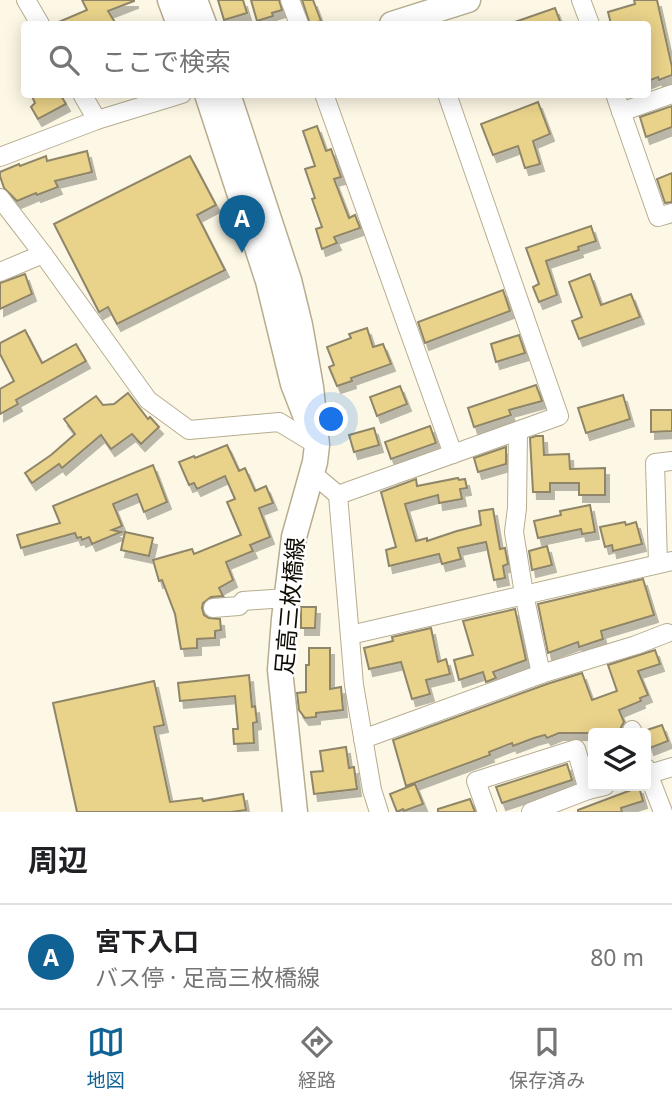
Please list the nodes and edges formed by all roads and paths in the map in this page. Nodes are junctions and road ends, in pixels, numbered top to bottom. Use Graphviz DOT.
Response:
graph roads {
  1 [pos="26,0"];
  2 [pos="170,0"];
  3 [pos="195,0"];
  4 [pos="290,0"];
  5 [pos="468,0"];
  6 [pos="581,0"];
  7 [pos="418,13"];
  8 [pos="38,21"];
  9 [pos="178,21"];
  10 [pos="203,21"];
  11 [pos="298,21"];
  12 [pos="400,21"];
  13 [pos="589,21"];
  14 [pos="672,94"];
  15 [pos="84,98"];
  16 [pos="169,98"];
  17 [pos="208,98"];
  18 [pos="229,98"];
  19 [pos="325,98"];
  20 [pos="448,98"];
  21 [pos="616,98"];
  22 [pos="621,112"];
  23 [pos="97,120"];
  24 [pos="0,157"];
  25 [pos="0,198"];
  26 [pos="672,213"];
  27 [pos="43,254"];
  28 [pos="0,272"];
  29 [pos="518,431"];
  30 [pos="317,445"];
  31 [pos="453,454"];
  32 [pos="672,461"];
  33 [pos="312,473"];
  34 [pos="338,495"];
  35 [pos="665,562"];
  36 [pos="524,594"];
  37 [pos="286,598"];
  38 [pos="213,608"];
  39 [pos="667,633"];
  40 [pos="350,635"];
  41 [pos="541,674"];
  42 [pos="363,739"];
  43 [pos="672,767"];
  44 [pos="588,771"];
  45 [pos="651,771"];
  46 [pos="651,782"];
  47 [pos="589,791"];
  48 [pos="295,812"];
  49 [pos="379,812"];
  50 [pos="487,812"];
  51 [pos="531,812"];
  52 [pos="663,812"];
  1 -- 8 [label="street"];
  2 -- 9 [label="main road"];
  3 -- 10 [label="main road"];
  4 -- 11 [label="street"];
  5 -- 7 [label="main road"];
  6 -- 13 [label="street"];
  7 -- 12 [label="main road"];
  14 -- 22 [label="street"];
  15 -- 23 [label="street"];
  16 -- 23 [label="street"];
  17 -- 30 [label="main road"];
  18 -- 30 [label="main road, 足高三枚橋線"];
  19 -- 31 [label="street"];
  20 -- 29 [label="street"];
  21 -- 22 [label="street"];
  22 -- 26 [label="street"];
  23 -- 24 [label="street"];
  25 -- 27 [label="street"];
  27 -- 28 [label="street"];
  27 -- 30 [label="street"];
  29 -- 31 [label="street"];
  29 -- 36 [label="street"];
  30 -- 33 [label="main road, 足高三枚橋線"];
  31 -- 34 [label="street"];
  32 -- 35 [label="street"];
  33 -- 34 [label="street"];
  33 -- 37 [label="main road, 足高三枚橋線"];
  34 -- 40 [label="street"];
  35 -- 36 [label="street"];
  36 -- 40 [label="street"];
  36 -- 41 [label="street"];
  37 -- 38 [label="street"];
  37 -- 48 [label="main road, 足高三枚橋線"];
  39 -- 41 [label="street"];
  40 -- 42 [label="street"];
  41 -- 42 [label="street"];
  42 -- 49 [label="street"];
  43 -- 45 [label="street"];
  44 -- 50 [label="street"];
  46 -- 52 [label="street"];
  47 -- 51 [label="street"];
}
